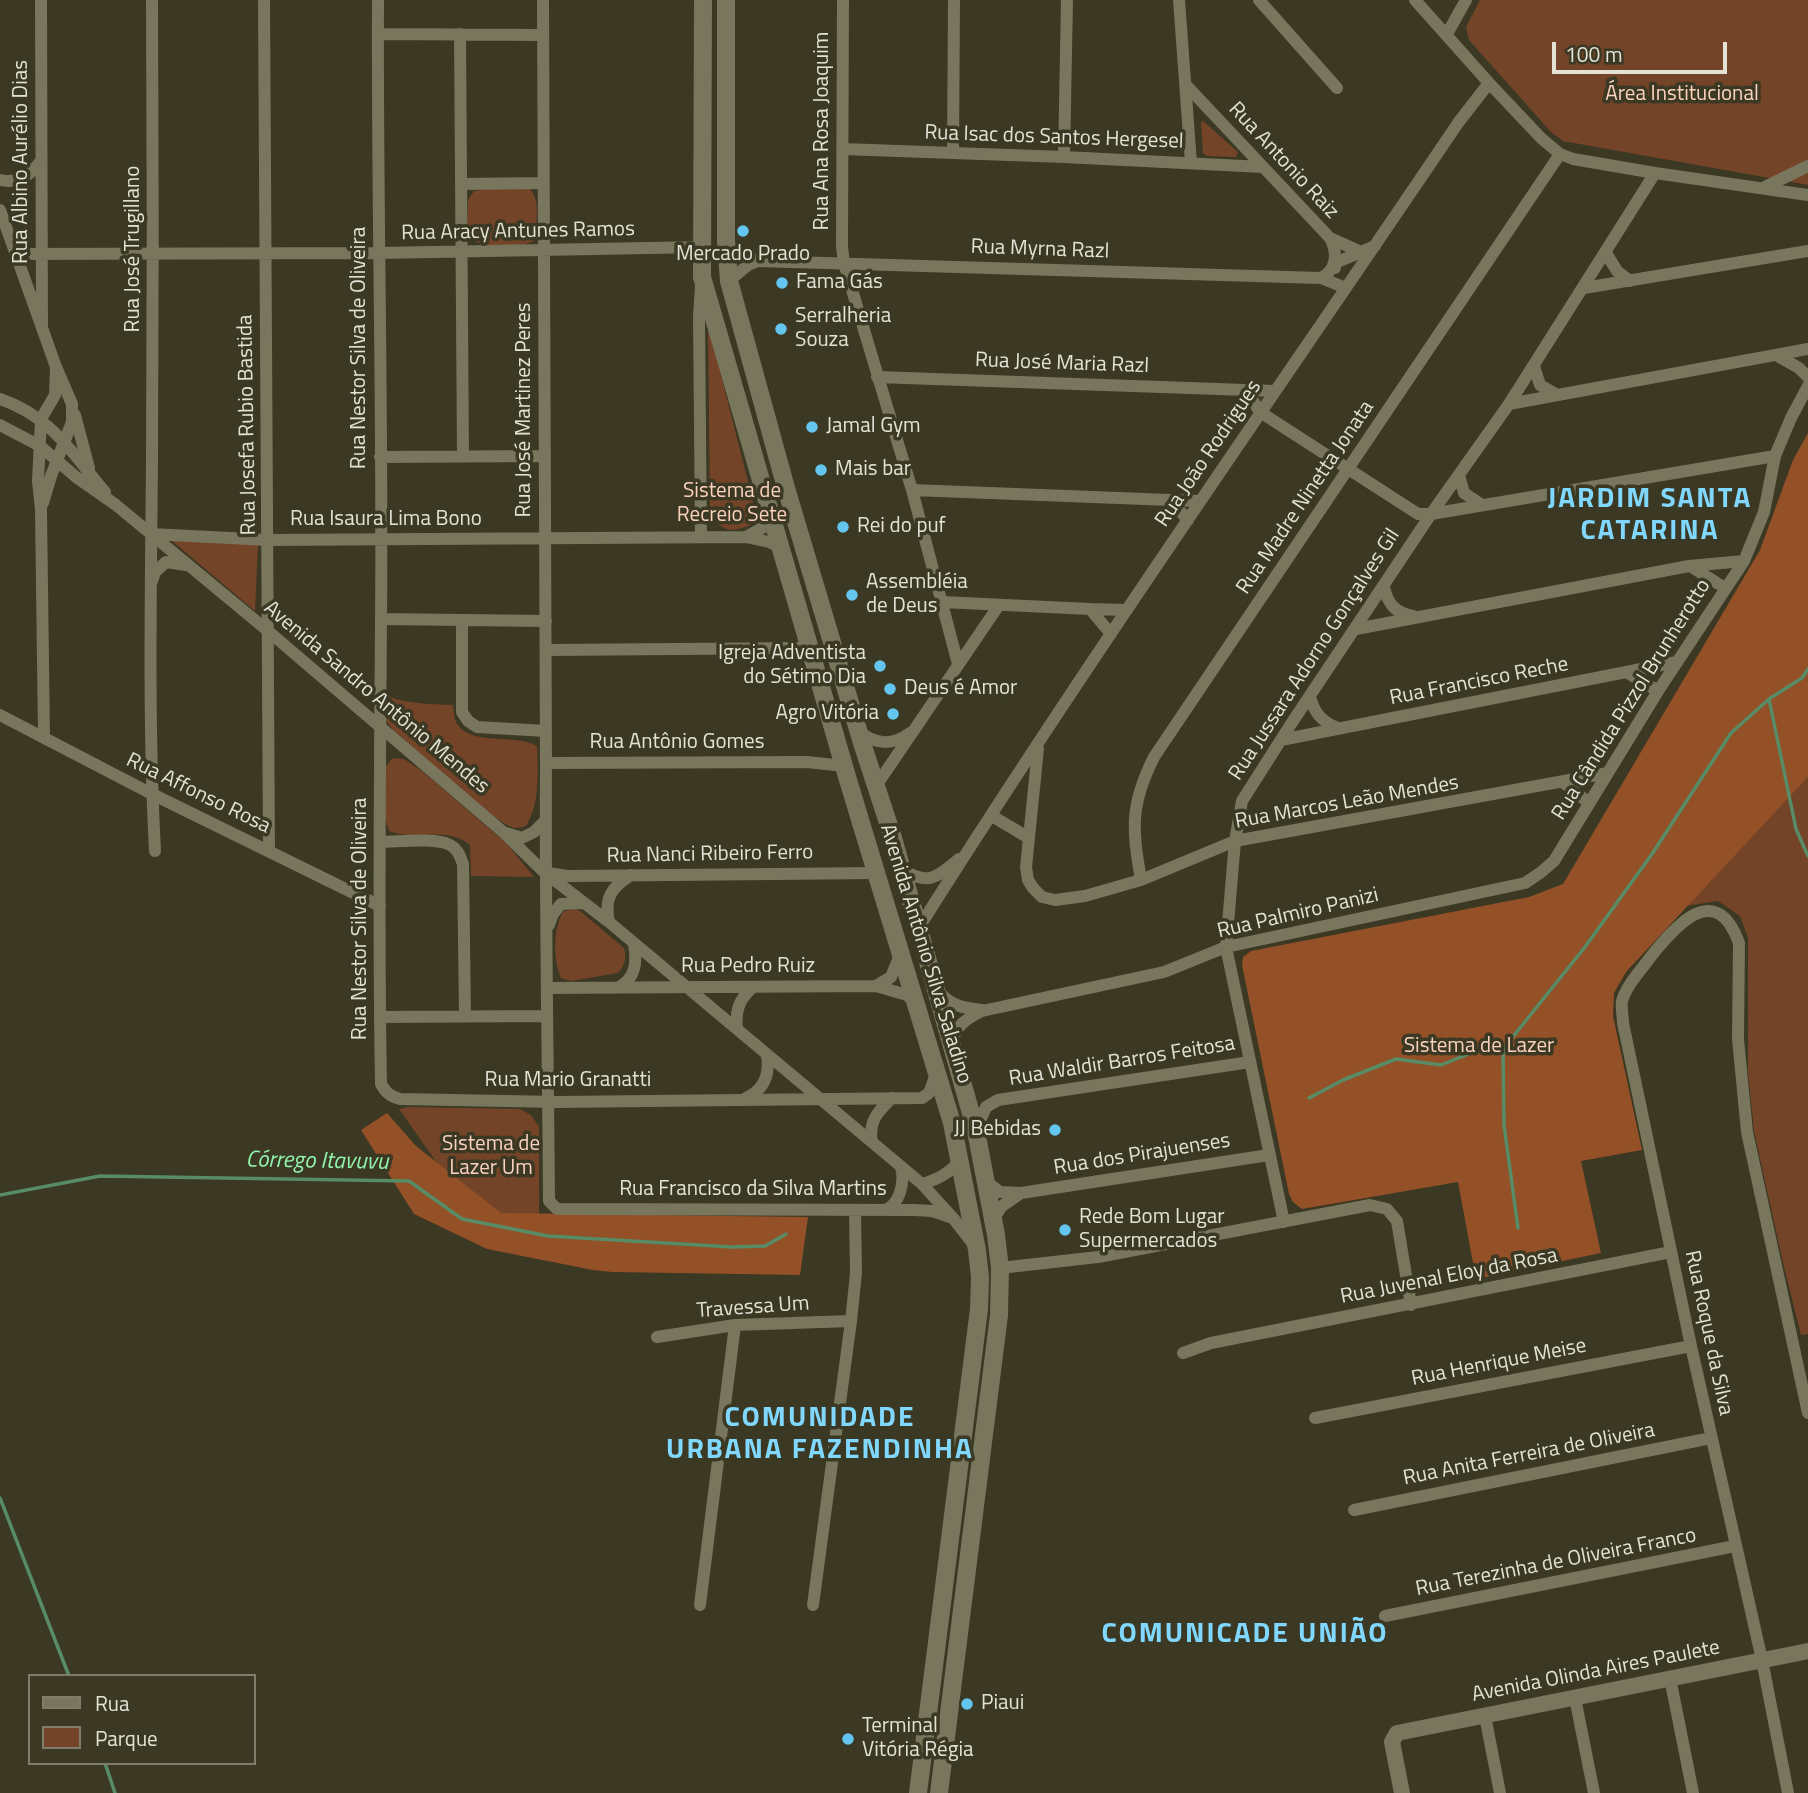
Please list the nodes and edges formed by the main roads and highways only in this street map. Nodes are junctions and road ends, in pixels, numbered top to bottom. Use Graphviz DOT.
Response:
graph roads {
  1 [pos="703,0"];
  2 [pos="726,0"];
  3 [pos="786,488"];
  4 [pos="773,522"];
  5 [pos="860,737"];
  6 [pos="843,762"];
  7 [pos="877,873"];
  8 [pos="936,988"];
  9 [pos="977,1134"];
  10 [pos="961,1160"];
  11 [pos="918,1793"];
  12 [pos="939,1793"];
  1 -- 4 [label="main road"];
  2 -- 3 [label="main road"];
  3 -- 4 [label="main road"];
  3 -- 5 [label="main road"];
  4 -- 6 [label="main road, Avenida Antônio Silva Saladino"];
  5 -- 6 [label="main road"];
  5 -- 8 [label="main road, Avenida Antônio Silva Saladino"];
  6 -- 7 [label="main road, Avenida Antônio Silva Saladino"];
  7 -- 8 [label="main road"];
  7 -- 10 [label="main road, Avenida Antônio Silva Saladino"];
  8 -- 9 [label="main road, Avenida Antônio Silva Saladino"];
  9 -- 10 [label="main road"];
  9 -- 12 [label="main road, Avenida Antônio Silva Saladino"];
  10 -- 11 [label="main road, Avenida Antônio Silva Saladino"];
}
